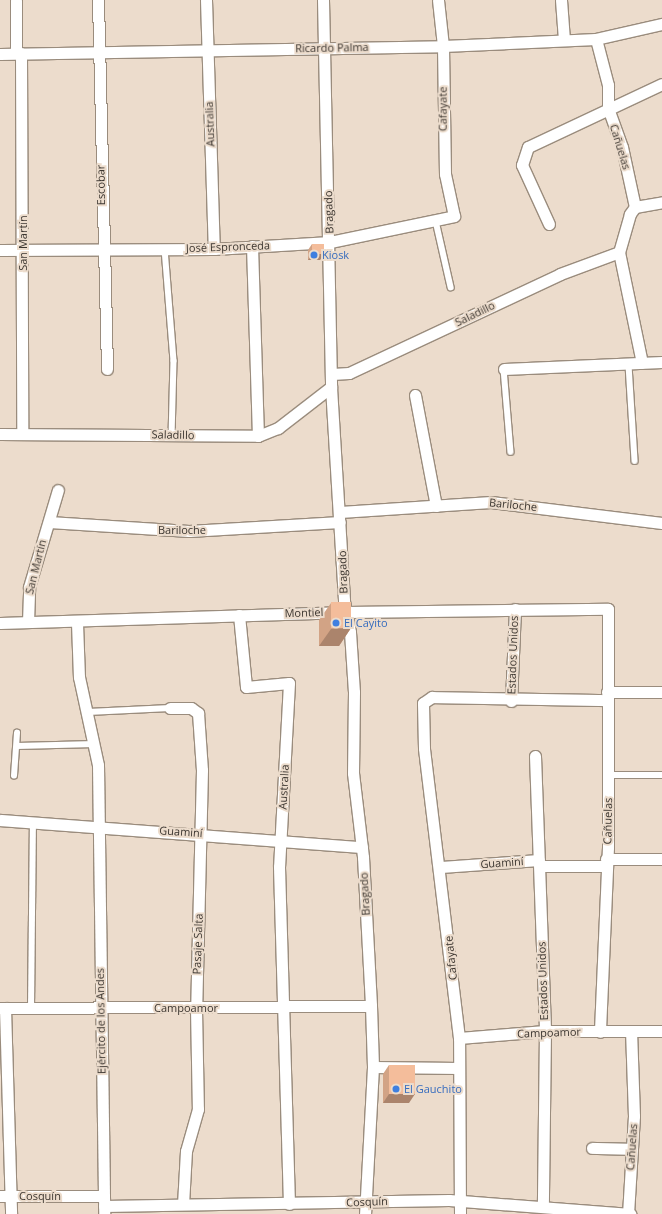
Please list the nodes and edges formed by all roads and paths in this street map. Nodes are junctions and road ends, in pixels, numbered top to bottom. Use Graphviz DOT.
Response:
graph roads {
  1 [pos="16,0"];
  2 [pos="98,0"];
  3 [pos="206,0"];
  4 [pos="323,0"];
  5 [pos="438,0"];
  6 [pos="561,0"];
  7 [pos="662,24"];
  8 [pos="596,39"];
  9 [pos="564,40"];
  10 [pos="442,46"];
  11 [pos="324,48"];
  12 [pos="208,50"];
  13 [pos="99,51"];
  14 [pos="18,53"];
  15 [pos="0,54"];
  16 [pos="662,84"];
  17 [pos="608,108"];
  18 [pos="662,202"];
  19 [pos="635,207"];
  20 [pos="454,216"];
  21 [pos="436,221"];
  22 [pos="549,224"];
  23 [pos="330,242"];
  24 [pos="252,246"];
  25 [pos="102,248"];
  26 [pos="165,249"];
  27 [pos="214,249"];
  28 [pos="0,250"];
  29 [pos="23,250"];
  30 [pos="620,252"];
  31 [pos="451,286"];
  32 [pos="662,362"];
  33 [pos="642,363"];
  34 [pos="629,365"];
  35 [pos="107,369"];
  36 [pos="504,369"];
  37 [pos="332,374"];
  38 [pos="331,387"];
  39 [pos="415,395"];
  40 [pos="22,433"];
  41 [pos="0,434"];
  42 [pos="172,435"];
  43 [pos="258,436"];
  44 [pos="511,452"];
  45 [pos="635,461"];
  46 [pos="58,490"];
  47 [pos="436,506"];
  48 [pos="340,517"];
  49 [pos="49,522"];
  50 [pos="662,523"];
  51 [pos="515,609"];
  52 [pos="608,609"];
  53 [pos="346,612"];
  54 [pos="238,615"];
  55 [pos="28,622"];
  56 [pos="77,622"];
  57 [pos="0,623"];
  58 [pos="662,692"];
  59 [pos="607,696"];
  60 [pos="511,701"];
  61 [pos="170,708"];
  62 [pos="88,712"];
  63 [pos="17,733"];
  64 [pos="95,744"];
  65 [pos="17,746"];
  66 [pos="536,756"];
  67 [pos="608,775"];
  68 [pos="662,775"];
  69 [pos="14,776"];
  70 [pos="0,820"];
  71 [pos="33,823"];
  72 [pos="98,827"];
  73 [pos="201,834"];
  74 [pos="281,839"];
  75 [pos="362,847"];
  76 [pos="662,859"];
  77 [pos="606,862"];
  78 [pos="539,863"];
  79 [pos="441,867"];
  80 [pos="281,1006"];
  81 [pos="371,1006"];
  82 [pos="101,1007"];
  83 [pos="3,1008"];
  84 [pos="31,1008"];
  85 [pos="196,1009"];
  86 [pos="662,1031"];
  87 [pos="545,1032"];
  88 [pos="600,1032"];
  89 [pos="631,1032"];
  90 [pos="459,1038"];
  91 [pos="372,1067"];
  92 [pos="459,1068"];
  93 [pos="592,1148"];
  94 [pos="632,1149"];
  95 [pos="5,1196"];
  96 [pos="460,1201"];
  97 [pos="367,1203"];
  98 [pos="183,1204"];
  99 [pos="289,1204"];
  100 [pos="104,1205"];
  101 [pos="543,1206"];
  102 [pos="264,1209"];
  103 [pos="518,1210"];
  104 [pos="11,1214"];
  105 [pos="365,1214"];
  106 [pos="460,1214"];
  107 [pos="629,1214"];
  1 -- 14 [label="street, San Martín"];
  2 -- 13 [label="street, Escobar"];
  3 -- 12 [label="street, Australia"];
  4 -- 11 [label="street, Bragado"];
  5 -- 10 [label="street, Cafayate"];
  6 -- 9 [label="street"];
  7 -- 8 [label="street, Ricardo Palma"];
  8 -- 9 [label="street, Ricardo Palma"];
  8 -- 17 [label="street, Cañuelas"];
  9 -- 10 [label="street, Ricardo Palma"];
  10 -- 11 [label="street, Ricardo Palma"];
  10 -- 20 [label="street, Cafayate"];
  11 -- 12 [label="street, Ricardo Palma"];
  11 -- 23 [label="street, Bragado"];
  12 -- 13 [label="street, Ricardo Palma"];
  12 -- 27 [label="street, Australia"];
  13 -- 14 [label="street, Ricardo Palma"];
  13 -- 25 [label="street, Escobar"];
  14 -- 15 [label="street, Ricardo Palma"];
  14 -- 29 [label="street, San Martín"];
  16 -- 17 [label="street"];
  17 -- 19 [label="street, Cañuelas"];
  17 -- 22 [label="street"];
  18 -- 19 [label="street"];
  19 -- 30 [label="street"];
  20 -- 21 [label="street, José Espronceda"];
  21 -- 23 [label="street, José Espronceda"];
  21 -- 31 [label="lane"];
  23 -- 24 [label="street, José Espronceda"];
  23 -- 37 [label="street, Bragado"];
  24 -- 27 [label="street, José Espronceda"];
  24 -- 43 [label="street"];
  25 -- 26 [label="street, José Espronceda"];
  25 -- 29 [label="street, José Espronceda"];
  25 -- 35 [label="street, Escobar"];
  26 -- 27 [label="street, José Espronceda"];
  26 -- 42 [label="lane"];
  28 -- 29 [label="street, José Espronceda"];
  29 -- 40 [label="street, San Martín"];
  30 -- 33 [label="street"];
  30 -- 37 [label="street, Saladillo"];
  32 -- 33 [label="street"];
  33 -- 34 [label="street"];
  34 -- 36 [label="street"];
  34 -- 45 [label="lane"];
  36 -- 44 [label="lane"];
  37 -- 38 [label="street, Bragado"];
  38 -- 43 [label="street, Saladillo"];
  38 -- 48 [label="street, Bragado"];
  39 -- 47 [label="street"];
  40 -- 41 [label="street, Saladillo"];
  40 -- 42 [label="street, Saladillo"];
  42 -- 43 [label="street, Saladillo"];
  46 -- 49 [label="street, San Martín"];
  47 -- 48 [label="street, Bariloche"];
  47 -- 50 [label="street, Bariloche"];
  48 -- 49 [label="street, Bariloche"];
  48 -- 53 [label="street, Bragado"];
  49 -- 55 [label="street, San Martín"];
  51 -- 52 [label="street, Montiel"];
  51 -- 53 [label="street, Montiel"];
  51 -- 60 [label="street, Estados Unidos"];
  52 -- 59 [label="street, Cañuelas"];
  53 -- 54 [label="street, Montiel"];
  53 -- 75 [label="street, Bragado"];
  54 -- 56 [label="street, Montiel"];
  54 -- 74 [label="street, Australia"];
  55 -- 56 [label="street, Montiel"];
  55 -- 57 [label="street, Montiel"];
  56 -- 62 [label="street, Ejército de los Andes"];
  58 -- 59 [label="street"];
  59 -- 60 [label="street"];
  59 -- 67 [label="street, Cañuelas"];
  60 -- 79 [label="street, Cafayate"];
  61 -- 62 [label="lane"];
  61 -- 73 [label="street, Pasaje Salta"];
  62 -- 64 [label="street, Ejército de los Andes"];
  63 -- 65 [label="lane"];
  64 -- 65 [label="lane"];
  64 -- 72 [label="street, Ejército de los Andes"];
  65 -- 69 [label="lane"];
  66 -- 78 [label="street, Estados Unidos"];
  67 -- 68 [label="lane"];
  67 -- 77 [label="street, Cañuelas"];
  70 -- 71 [label="street, Guaminí"];
  71 -- 72 [label="street, Guaminí"];
  71 -- 84 [label="lane"];
  72 -- 73 [label="street, Guaminí"];
  72 -- 82 [label="street, Ejército de los Andes"];
  73 -- 74 [label="street, Guaminí"];
  73 -- 85 [label="street, Pasaje Salta"];
  74 -- 75 [label="street, Guaminí"];
  74 -- 80 [label="street, Australia"];
  75 -- 81 [label="street, Bragado"];
  76 -- 77 [label="street, Guaminí"];
  77 -- 78 [label="street, Guaminí"];
  77 -- 88 [label="street, Cañuelas"];
  78 -- 79 [label="street, Guaminí"];
  78 -- 87 [label="street, Estados Unidos"];
  79 -- 90 [label="street, Cafayate"];
  80 -- 81 [label="street, Campoamor"];
  80 -- 85 [label="street, Campoamor"];
  80 -- 99 [label="street, Australia"];
  81 -- 91 [label="street, Bragado"];
  82 -- 84 [label="street, Campoamor"];
  82 -- 85 [label="street, Campoamor"];
  82 -- 100 [label="street, Ejército de los Andes"];
  83 -- 84 [label="street, Campoamor"];
  83 -- 95 [label="street"];
  85 -- 98 [label="street, Pasaje Salta"];
  86 -- 89 [label="street, Campoamor"];
  87 -- 88 [label="street, Campoamor"];
  87 -- 90 [label="street, Campoamor"];
  87 -- 101 [label="street, Estados Unidos"];
  88 -- 89 [label="street, Campoamor"];
  89 -- 94 [label="street, Cañuelas"];
  90 -- 92 [label="street, Cafayate"];
  91 -- 92 [label="street"];
  91 -- 97 [label="street, Bragado"];
  92 -- 96 [label="street, Cafayate"];
  93 -- 94 [label="street"];
  94 -- 107 [label="street, Cañuelas"];
  95 -- 100 [label="street, Cosquín"];
  95 -- 104 [label="street"];
  96 -- 97 [label="street, Cosquín"];
  96 -- 103 [label="street, Cosquín"];
  96 -- 106 [label="street, Cafayate"];
  97 -- 99 [label="street, Cosquín"];
  97 -- 105 [label="street, Bragado"];
  98 -- 100 [label="street, Cosquín"];
  98 -- 102 [label="street, Cosquín"];
  99 -- 102 [label="street, Cosquín"];
  101 -- 103 [label="street, Cosquín"];
  101 -- 107 [label="street, Cosquín"];
}
